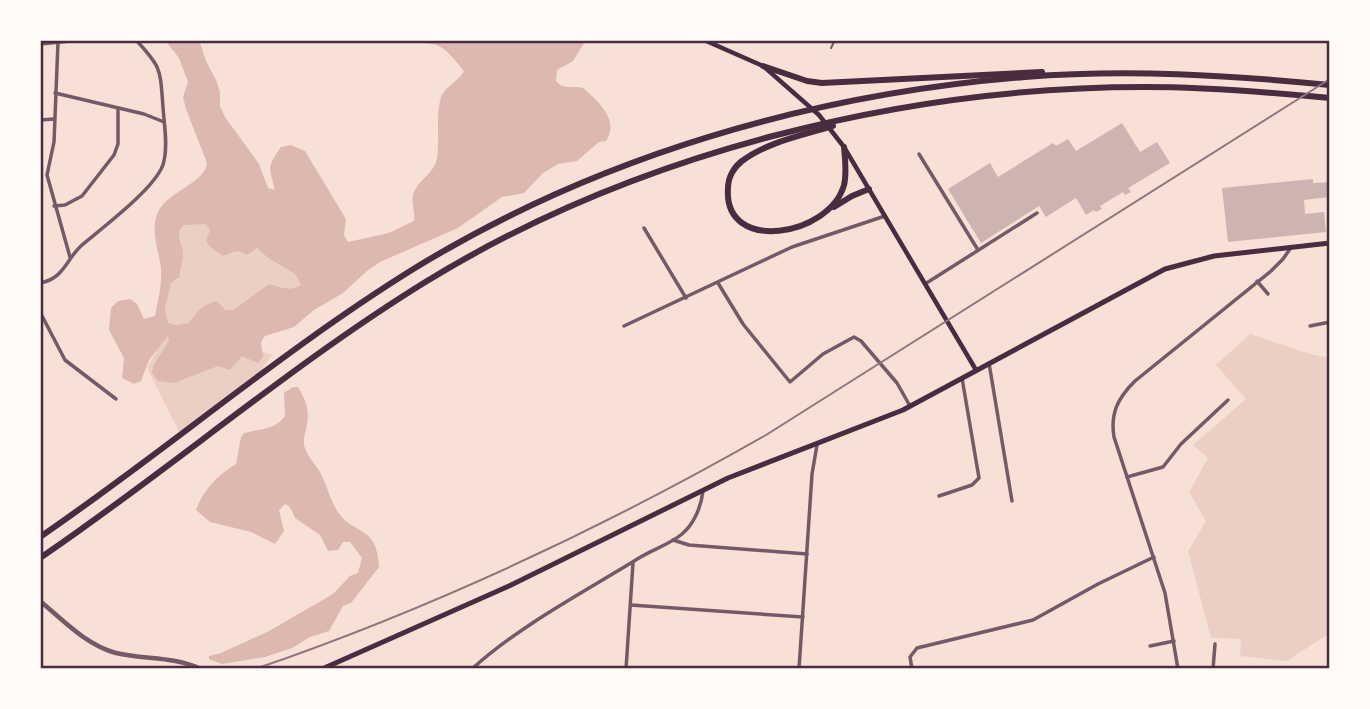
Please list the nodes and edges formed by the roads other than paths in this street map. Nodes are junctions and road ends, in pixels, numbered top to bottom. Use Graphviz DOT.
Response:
graph roads {
  1 [pos="81,40"];
  2 [pos="136,40"];
  3 [pos="704,40"];
  4 [pos="835,40"];
  5 [pos="58,43"];
  6 [pos="40,44"];
  7 [pos="831,48"];
  8 [pos="763,66"];
  9 [pos="1079,74"];
  10 [pos="1330,85"];
  11 [pos="55,93"];
  12 [pos="1330,98"];
  13 [pos="118,109"];
  14 [pos="54,119"];
  15 [pos="40,120"];
  16 [pos="164,122"];
  17 [pos="814,129"];
  18 [pos="844,147"];
  19 [pos="919,154"];
  20 [pos="869,189"];
  21 [pos="54,206"];
  22 [pos="1037,213"];
  23 [pos="822,214"];
  24 [pos="885,216"];
  25 [pos="644,228"];
  26 [pos="1330,243"];
  27 [pos="1292,247"];
  28 [pos="978,250"];
  29 [pos="71,257"];
  30 [pos="1257,281"];
  31 [pos="40,283"];
  32 [pos="718,283"];
  33 [pos="925,284"];
  34 [pos="1268,294"];
  35 [pos="687,298"];
  36 [pos="40,312"];
  37 [pos="1330,322"];
  38 [pos="624,326"];
  39 [pos="1310,326"];
  40 [pos="989,363"];
  41 [pos="976,370"];
  42 [pos="962,378"];
  43 [pos="116,399"];
  44 [pos="1228,400"];
  45 [pos="910,406"];
  46 [pos="817,445"];
  47 [pos="1127,477"];
  48 [pos="703,491"];
  49 [pos="939,496"];
  50 [pos="1012,501"];
  51 [pos="40,537"];
  52 [pos="673,540"];
  53 [pos="807,554"];
  54 [pos="1154,557"];
  55 [pos="40,558"];
  56 [pos="633,562"];
  57 [pos="40,601"];
  58 [pos="631,605"];
  59 [pos="803,617"];
  60 [pos="1174,641"];
  61 [pos="1215,644"];
  62 [pos="1150,646"];
  63 [pos="201,669"];
  64 [pos="322,669"];
  65 [pos="471,669"];
  66 [pos="626,669"];
  67 [pos="799,669"];
  68 [pos="912,669"];
  69 [pos="1178,669"];
  70 [pos="1213,669"];
  1 -- 5 [label="street"];
  2 -- 16 [label="street"];
  3 -- 8 [label="main road"];
  4 -- 7 [label="lane"];
  5 -- 6 [label="street"];
  5 -- 11 [label="street"];
  8 -- 9 [label="highway"];
  8 -- 18 [label="main road"];
  9 -- 10 [label="highway"];
  9 -- 51 [label="highway"];
  11 -- 13 [label="street"];
  11 -- 14 [label="street"];
  12 -- 17 [label="highway"];
  13 -- 16 [label="street"];
  13 -- 21 [label="street"];
  14 -- 15 [label="street"];
  14 -- 21 [label="street"];
  16 -- 29 [label="street"];
  17 -- 23 [label="highway"];
  17 -- 55 [label="highway"];
  18 -- 20 [label="main road"];
  18 -- 23 [label="highway"];
  19 -- 28 [label="street"];
  20 -- 23 [label="highway"];
  20 -- 24 [label="main road"];
  21 -- 29 [label="street"];
  22 -- 28 [label="street"];
  24 -- 32 [label="street"];
  24 -- 33 [label="main road"];
  25 -- 35 [label="street"];
  26 -- 27 [label="main road"];
  27 -- 30 [label="street"];
  27 -- 40 [label="main road"];
  28 -- 33 [label="street"];
  29 -- 31 [label="street"];
  30 -- 34 [label="street"];
  30 -- 47 [label="street"];
  32 -- 35 [label="street"];
  32 -- 45 [label="street"];
  33 -- 41 [label="main road"];
  35 -- 38 [label="street"];
  36 -- 43 [label="street"];
  37 -- 39 [label="street"];
  40 -- 41 [label="main road"];
  40 -- 50 [label="street"];
  41 -- 42 [label="main road"];
  42 -- 45 [label="main road"];
  42 -- 49 [label="street"];
  44 -- 47 [label="street"];
  45 -- 46 [label="main road"];
  46 -- 48 [label="main road"];
  46 -- 53 [label="street"];
  47 -- 54 [label="street"];
  48 -- 52 [label="street"];
  48 -- 64 [label="main road"];
  52 -- 53 [label="street"];
  52 -- 56 [label="street"];
  53 -- 59 [label="street"];
  54 -- 60 [label="street"];
  54 -- 68 [label="street"];
  56 -- 58 [label="street"];
  56 -- 65 [label="street"];
  57 -- 63 [label="street"];
  58 -- 59 [label="street"];
  58 -- 66 [label="street"];
  59 -- 67 [label="street"];
  60 -- 62 [label="street"];
  60 -- 69 [label="street"];
  61 -- 70 [label="street"];
}
